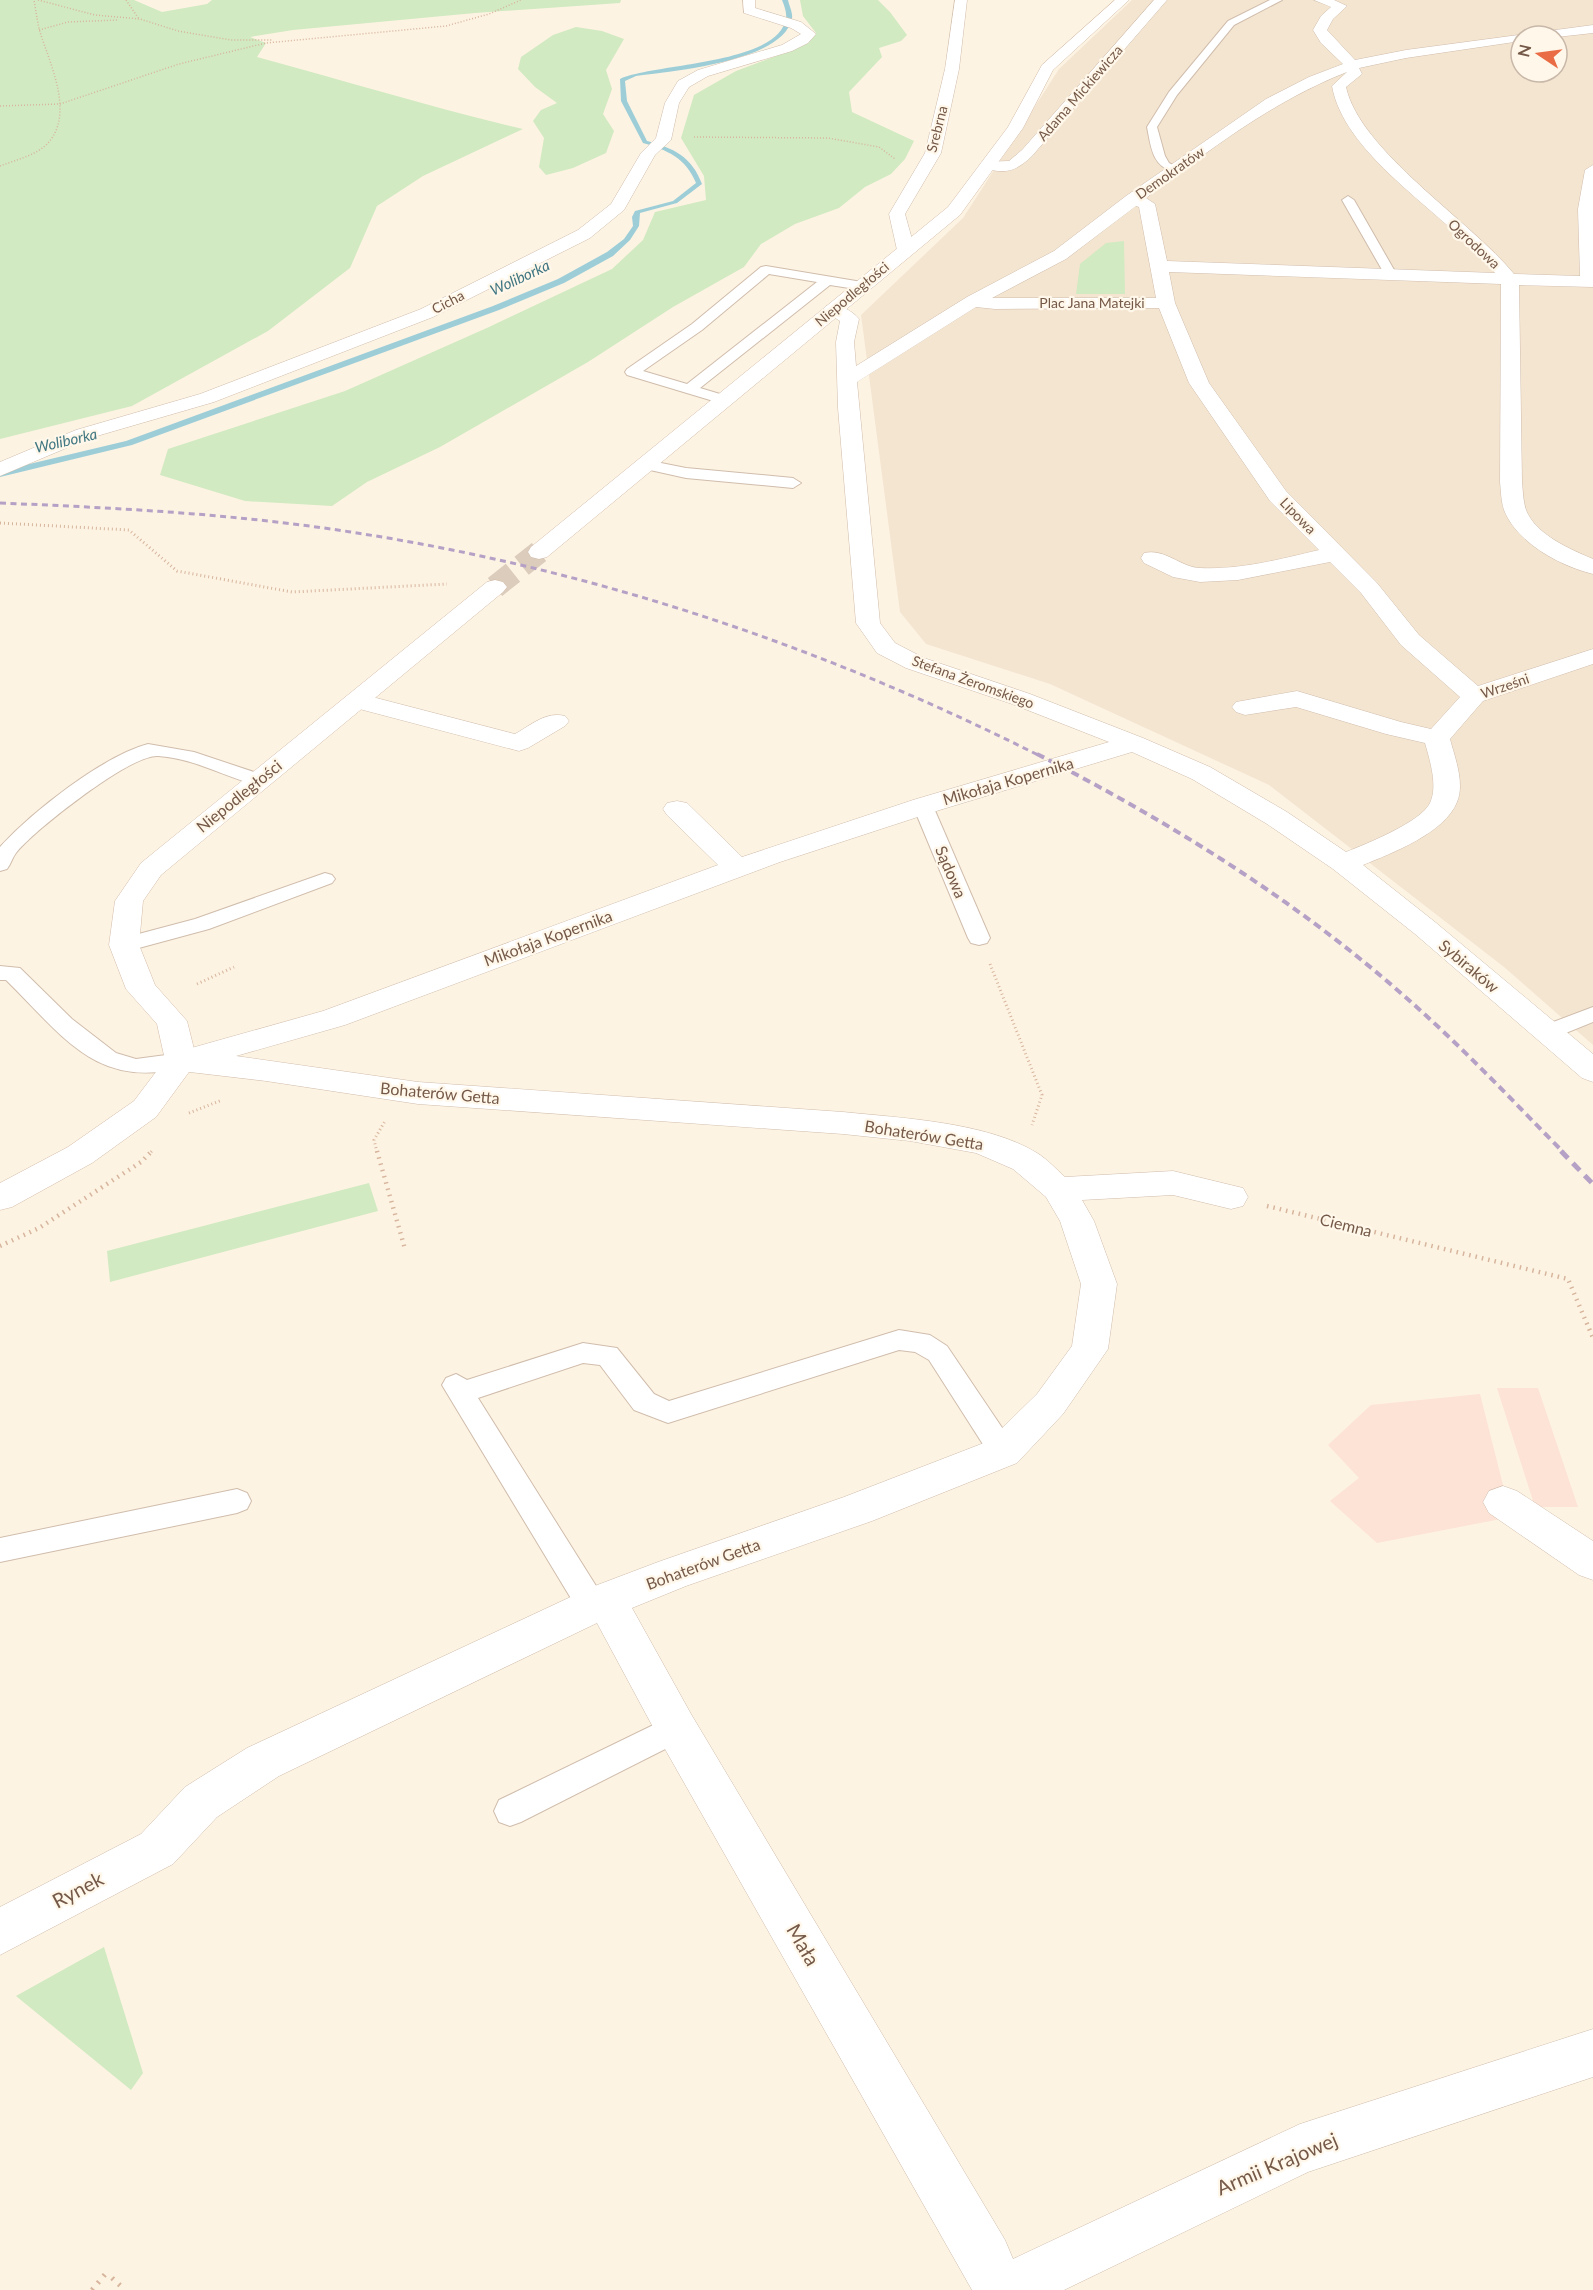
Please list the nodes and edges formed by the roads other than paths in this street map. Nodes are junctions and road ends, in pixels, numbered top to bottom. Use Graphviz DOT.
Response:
graph roads {
  1 [pos="749,0"];
  2 [pos="961,0"];
  3 [pos="1124,0"];
  4 [pos="1161,0"];
  5 [pos="1277,0"];
  6 [pos="1320,0"];
  7 [pos="1593,29"];
  8 [pos="1569,32"];
  9 [pos="1509,38"];
  10 [pos="1353,65"];
  11 [pos="988,165"];
  12 [pos="1174,169"];
  13 [pos="1593,170"];
  14 [pos="1132,200"];
  15 [pos="1348,200"];
  16 [pos="906,250"];
  17 [pos="1158,266"];
  18 [pos="1390,275"];
  19 [pos="827,280"];
  20 [pos="1510,280"];
  21 [pos="1592,283"];
  22 [pos="862,286"];
  23 [pos="973,301"];
  24 [pos="1166,303"];
  25 [pos="832,310"];
  26 [pos="759,333"];
  27 [pos="797,340"];
  28 [pos="847,380"];
  29 [pos="690,389"];
  30 [pos="725,399"];
  31 [pos="646,465"];
  32 [pos="7,466"];
  33 [pos="793,483"];
  34 [pos="539,552"];
  35 [pos="1335,554"];
  36 [pos="1152,558"];
  37 [pos="1593,567"];
  38 [pos="495,587"];
  39 [pos="1593,656"];
  40 [pos="1474,696"];
  41 [pos="357,701"];
  42 [pos="1245,707"];
  43 [pos="556,721"];
  44 [pos="1437,738"];
  45 [pos="1134,743"];
  46 [pos="259,780"];
  47 [pos="923,806"];
  48 [pos="677,809"];
  49 [pos="1343,863"];
  50 [pos="0,865"];
  51 [pos="737,868"];
  52 [pos="325,879"];
  53 [pos="980,938"];
  54 [pos="124,945"];
  55 [pos="0,973"];
  56 [pos="1593,1014"];
  57 [pos="1548,1032"];
  58 [pos="181,1061"];
  59 [pos="1593,1071"];
  60 [pos="1058,1189"];
  61 [pos="0,1197"];
  62 [pos="1231,1197"];
  63 [pos="1003,1452"];
  64 [pos="237,1501"];
  65 [pos="1503,1502"];
  66 [pos="0,1550"];
  67 [pos="1593,1563"];
  68 [pos="599,1603"];
  69 [pos="676,1728"];
  70 [pos="510,1811"];
  71 [pos="157,1849"];
  72 [pos="0,1932"];
  73 [pos="1593,2053"];
  74 [pos="999,2290"];
  75 [pos="1006,2290"];
  1 -- 32 [label="street, Cicha"];
  2 -- 16 [label="street, Srebrna"];
  3 -- 11 [label="street, Niepodległości"];
  4 -- 11 [label="street, Adama Mickiewicza"];
  5 -- 12 [label="lane"];
  6 -- 10 [label="street"];
  7 -- 8 [label="street"];
  9 -- 10 [label="street, Demokratów"];
  10 -- 12 [label="street, Demokratów"];
  10 -- 20 [label="street, Ogrodowa"];
  11 -- 16 [label="street, Niepodległości"];
  12 -- 14 [label="street, Demokratów"];
  13 -- 21 [label="street"];
  14 -- 17 [label="street, Plac Jana Matejki"];
  14 -- 23 [label="street, Demokratów"];
  15 -- 18 [label="lane"];
  16 -- 22 [label="street, Niepodległości"];
  17 -- 18 [label="street"];
  17 -- 24 [label="street, Plac Jana Matejki"];
  18 -- 20 [label="street"];
  19 -- 22 [label="lane"];
  19 -- 26 [label="lane"];
  19 -- 29 [label="lane"];
  20 -- 21 [label="street"];
  20 -- 37 [label="street, Ogrodowa"];
  22 -- 25 [label="street, Niepodległości"];
  23 -- 24 [label="street, Plac Jana Matejki"];
  23 -- 28 [label="street, Demokratów"];
  24 -- 35 [label="street, Lipowa"];
  25 -- 27 [label="street, Niepodległości"];
  25 -- 28 [label="street, Stefana Żeromskiego"];
  26 -- 27 [label="lane"];
  26 -- 29 [label="lane"];
  27 -- 30 [label="street, Niepodległości"];
  28 -- 45 [label="street, Stefana Żeromskiego"];
  29 -- 30 [label="lane"];
  30 -- 31 [label="street, Niepodległości"];
  31 -- 33 [label="lane"];
  31 -- 34 [label="street, Niepodległości"];
  35 -- 36 [label="street"];
  35 -- 40 [label="street, Lipowa"];
  38 -- 41 [label="street, Niepodległości"];
  39 -- 40 [label="street, Wrześni"];
  40 -- 44 [label="street, Wrześni"];
  41 -- 43 [label="street"];
  41 -- 46 [label="street, Niepodległości"];
  42 -- 44 [label="street"];
  44 -- 49 [label="street"];
  45 -- 47 [label="street, Mikołaja Kopernika"];
  45 -- 49 [label="street, Stefana Żeromskiego"];
  46 -- 50 [label="lane"];
  46 -- 54 [label="street, Niepodległości"];
  47 -- 51 [label="street, Mikołaja Kopernika"];
  47 -- 53 [label="lane, Sądowa"];
  48 -- 51 [label="street"];
  49 -- 57 [label="street, Sybiraków"];
  51 -- 58 [label="street, Mikołaja Kopernika"];
  52 -- 54 [label="lane"];
  54 -- 58 [label="street, Niepodległości"];
  55 -- 58 [label="lane"];
  56 -- 57 [label="lane"];
  57 -- 59 [label="street, Sybiraków"];
  58 -- 60 [label="street, Bohaterów Getta"];
  58 -- 61 [label="street"];
  60 -- 62 [label="street"];
  60 -- 63 [label="street, Bohaterów Getta"];
  63 -- 68 [label="street, Bohaterów Getta"];
  63 -- 68 [label="lane"];
  64 -- 66 [label="lane"];
  65 -- 67 [label="street"];
  68 -- 69 [label="street, Mała"];
  68 -- 71 [label="street, Bohaterów Getta"];
  69 -- 70 [label="lane"];
  69 -- 74 [label="street, Mała"];
  71 -- 72 [label="street, Rynek"];
  73 -- 75 [label="street, Armii Krajowej"];
}
